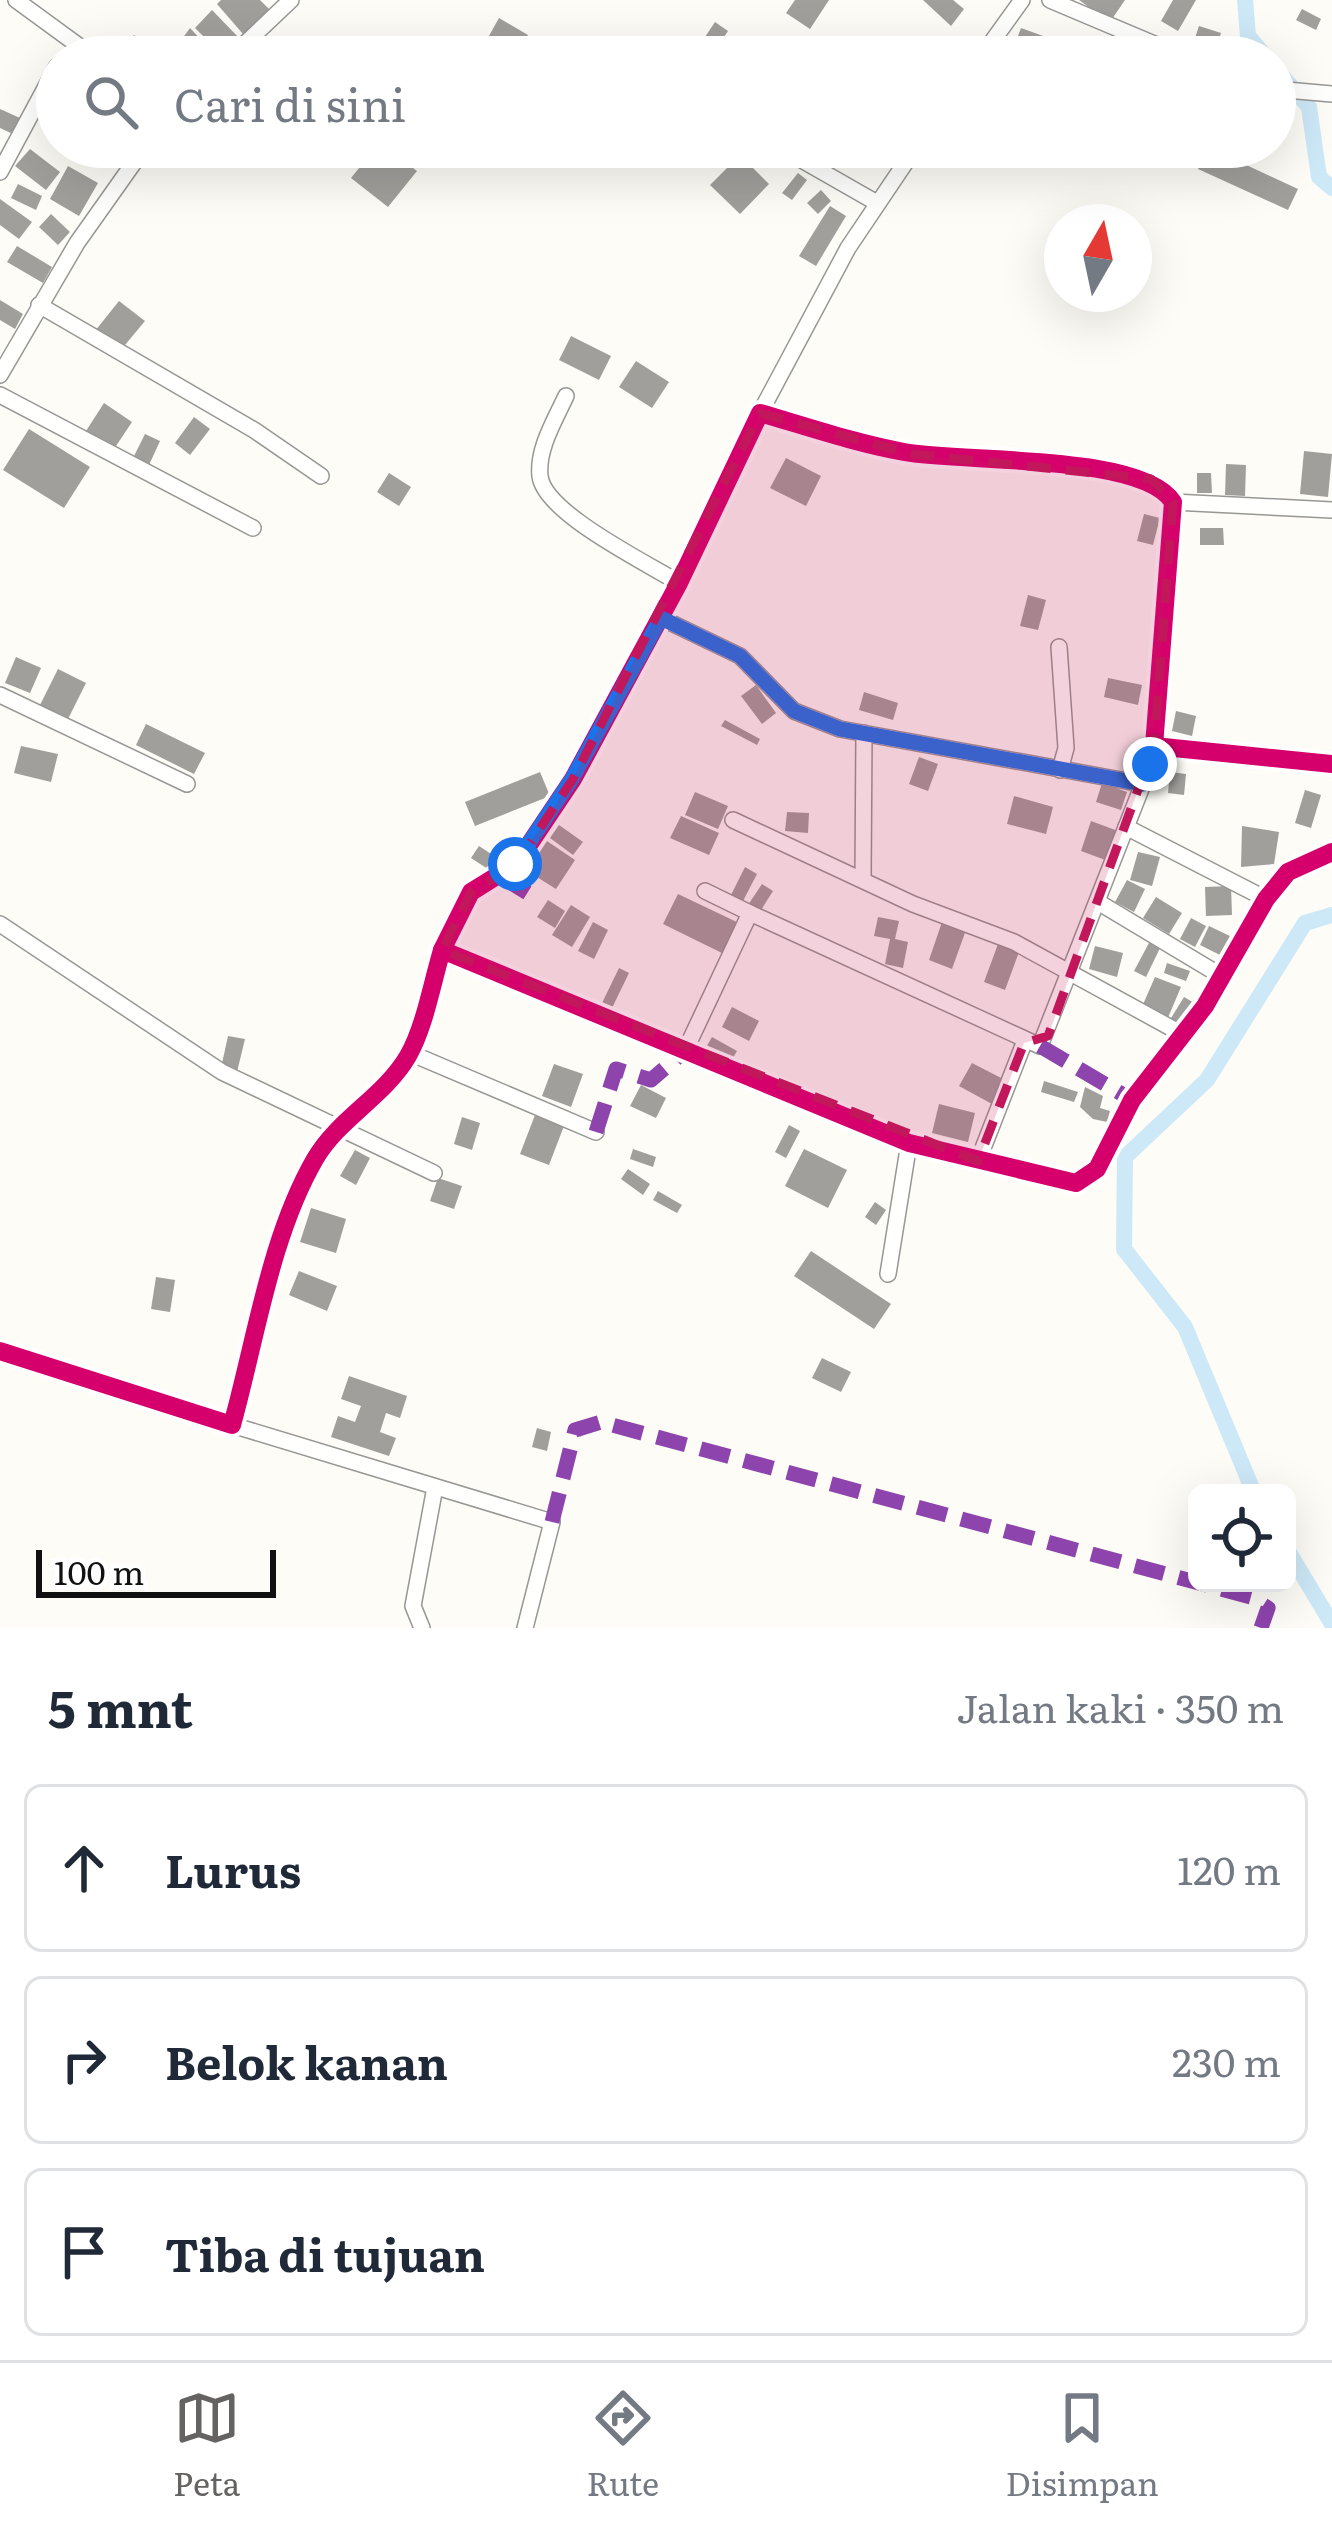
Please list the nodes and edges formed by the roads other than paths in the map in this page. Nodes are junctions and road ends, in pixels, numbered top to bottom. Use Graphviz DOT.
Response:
graph roads {
  1 [pos="16,0"];
  2 [pos="291,0"];
  3 [pos="1022,0"];
  4 [pos="1050,0"];
  5 [pos="53,36"];
  6 [pos="253,36"];
  7 [pos="996,36"];
  8 [pos="1135,36"];
  9 [pos="1296,91"];
  10 [pos="1332,94"];
  11 [pos="36,105"];
  12 [pos="131,168"];
  13 [pos="816,168"];
  14 [pos="901,168"];
  15 [pos="0,172"];
  16 [pos="877,203"];
  17 [pos="39,304"];
  18 [pos="0,375"];
  19 [pos="0,395"];
  20 [pos="566,396"];
  21 [pos="760,413"];
  22 [pos="321,476"];
  23 [pos="1173,502"];
  24 [pos="1332,510"];
  25 [pos="253,528"];
  26 [pos="679,584"];
  27 [pos="661,618"];
  28 [pos="1059,647"];
  29 [pos="0,695"];
  30 [pos="864,733"];
  31 [pos="1154,746"];
  32 [pos="1332,764"];
  33 [pos="1060,770"];
  34 [pos="187,784"];
  35 [pos="1143,784"];
  36 [pos="734,820"];
  37 [pos="1126,827"];
  38 [pos="1332,852"];
  39 [pos="863,879"];
  40 [pos="704,891"];
  41 [pos="1266,899"];
  42 [pos="1098,902"];
  43 [pos="750,913"];
  44 [pos="0,924"];
  45 [pos="442,950"];
  46 [pos="1072,976"];
  47 [pos="1223,976"];
  48 [pos="1184,1035"];
  49 [pos="1024,1043"];
  50 [pos="685,1051"];
  51 [pos="410,1054"];
  52 [pos="335,1129"];
  53 [pos="596,1132"];
  54 [pos="909,1142"];
  55 [pos="978,1161"];
  56 [pos="434,1172"];
  57 [pos="888,1274"];
  58 [pos="0,1351"];
  59 [pos="232,1425"];
  60 [pos="435,1487"];
  61 [pos="422,1628"];
  62 [pos="525,1628"];
  1 -- 5 [label="street"];
  2 -- 6 [label="street"];
  3 -- 7 [label="street"];
  4 -- 8 [label="street"];
  9 -- 10 [label="street"];
  11 -- 15 [label="street"];
  12 -- 17 [label="street"];
  13 -- 16 [label="street"];
  14 -- 16 [label="street"];
  16 -- 21 [label="street"];
  17 -- 18 [label="street"];
  17 -- 22 [label="street"];
  19 -- 25 [label="street"];
  20 -- 26 [label="street"];
  21 -- 23 [label="street"];
  21 -- 26 [label="street"];
  23 -- 24 [label="street"];
  23 -- 31 [label="street"];
  26 -- 27 [label="street"];
  27 -- 30 [label="street"];
  27 -- 45 [label="street"];
  28 -- 33 [label="street"];
  29 -- 34 [label="street"];
  30 -- 33 [label="street"];
  30 -- 39 [label="street"];
  31 -- 32 [label="street"];
  31 -- 35 [label="street"];
  33 -- 35 [label="street"];
  35 -- 37 [label="street"];
  36 -- 39 [label="street"];
  37 -- 41 [label="street"];
  37 -- 42 [label="street"];
  38 -- 41 [label="street"];
  39 -- 46 [label="street"];
  40 -- 43 [label="street"];
  41 -- 47 [label="street"];
  42 -- 46 [label="street"];
  42 -- 47 [label="street"];
  43 -- 49 [label="street"];
  43 -- 50 [label="street"];
  44 -- 52 [label="street"];
  45 -- 50 [label="street"];
  45 -- 51 [label="street"];
  46 -- 48 [label="street"];
  46 -- 49 [label="street"];
  47 -- 48 [label="street"];
  48 -- 55 [label="street"];
  49 -- 55 [label="street"];
  50 -- 54 [label="street"];
  51 -- 52 [label="street"];
  51 -- 53 [label="street"];
  52 -- 56 [label="street"];
  52 -- 59 [label="street"];
  54 -- 55 [label="street"];
  54 -- 57 [label="street"];
  58 -- 59 [label="street"];
  59 -- 60 [label="street"];
  60 -- 61 [label="street"];
  60 -- 62 [label="street"];
}
